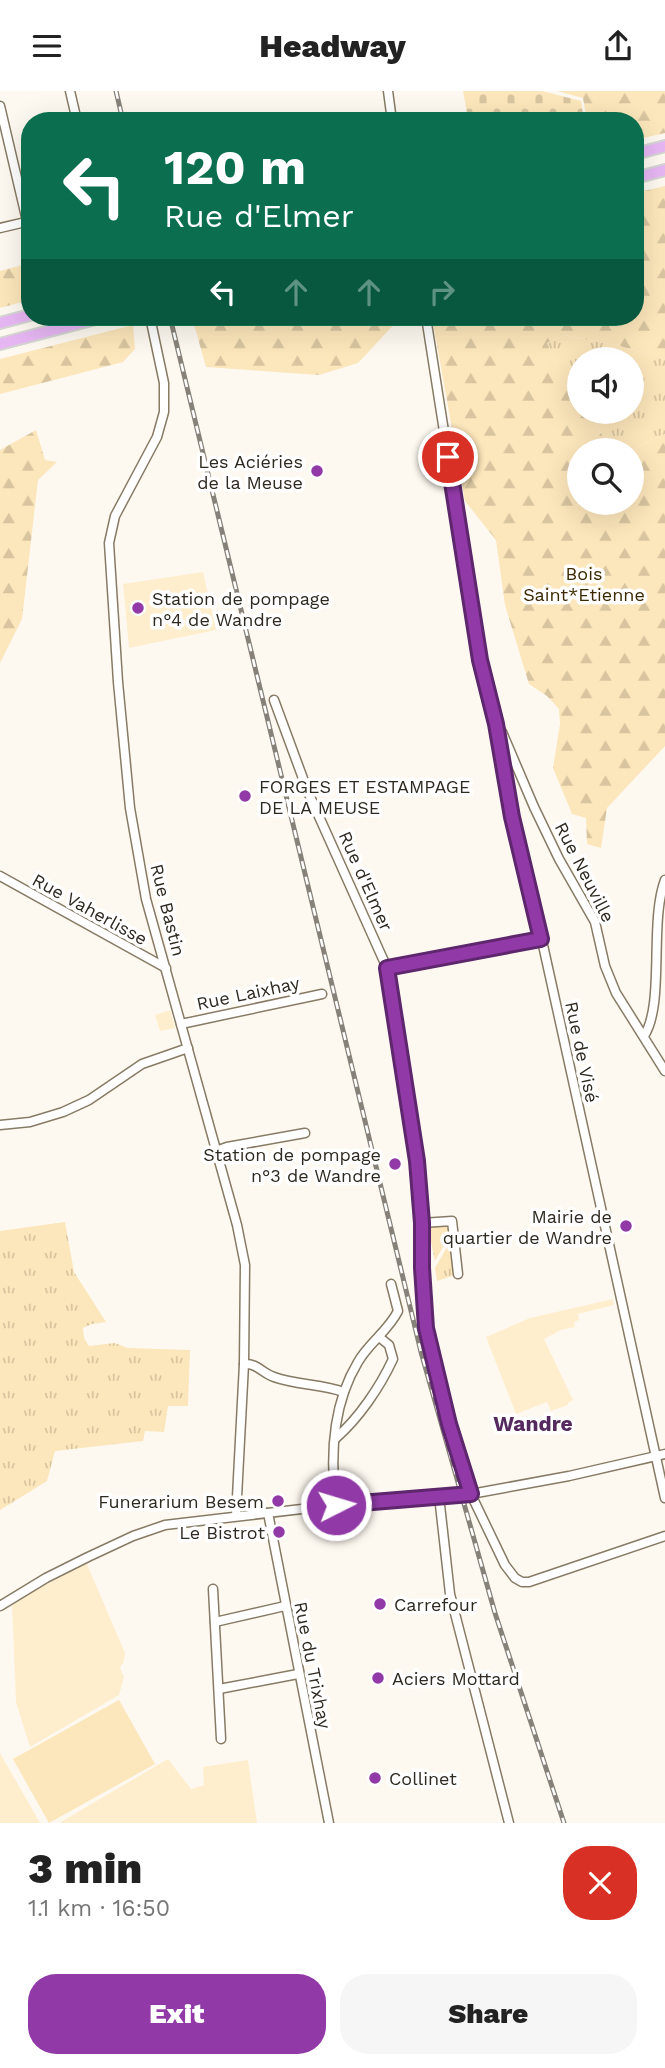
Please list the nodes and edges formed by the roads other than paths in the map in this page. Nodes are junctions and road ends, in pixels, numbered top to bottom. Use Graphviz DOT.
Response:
graph roads {
  1 [pos="70,91"];
  2 [pos="389,91"];
  3 [pos="0,106"];
  4 [pos="75,112"];
  5 [pos="391,112"];
  6 [pos="665,146"];
  7 [pos="644,152"];
  8 [pos="665,170"];
  9 [pos="644,176"];
  10 [pos="21,189"];
  11 [pos="21,223"];
  12 [pos="0,228"];
  13 [pos="21,317"];
  14 [pos="0,323"];
  15 [pos="69,326"];
  16 [pos="152,326"];
  17 [pos="427,326"];
  18 [pos="0,344"];
  19 [pos="274,700"];
  20 [pos="496,724"];
  21 [pos="0,876"];
  22 [pos="665,880"];
  23 [pos="541,939"];
  24 [pos="166,968"];
  25 [pos="387,968"];
  26 [pos="323,994"];
  27 [pos="181,1024"];
  28 [pos="644,1036"];
  29 [pos="188,1048"];
  30 [pos="665,1071"];
  31 [pos="0,1125"];
  32 [pos="305,1133"];
  33 [pos="216,1151"];
  34 [pos="422,1223"];
  35 [pos="458,1275"];
  36 [pos="391,1284"];
  37 [pos="379,1337"];
  38 [pos="244,1364"];
  39 [pos="344,1392"];
  40 [pos="336,1438"];
  41 [pos="660,1455"];
  42 [pos="471,1494"];
  43 [pos="439,1496"];
  44 [pos="665,1498"];
  45 [pos="336,1505"];
  46 [pos="268,1513"];
  47 [pos="236,1516"];
  48 [pos="665,1537"];
  49 [pos="213,1589"];
  50 [pos="0,1606"];
  51 [pos="285,1606"];
  52 [pos="215,1622"];
  53 [pos="298,1674"];
  54 [pos="219,1689"];
  55 [pos="221,1739"];
  56 [pos="329,1823"];
  57 [pos="509,1823"];
  1 -- 4 [label="street"];
  2 -- 5 [label="street"];
  3 -- 10 [label="street"];
  6 -- 7 [label="highway"];
  8 -- 9 [label="highway"];
  11 -- 12 [label="street"];
  13 -- 14 [label="highway"];
  15 -- 18 [label="highway"];
  16 -- 24 [label="street, Rue Bastin"];
  17 -- 20 [label="street, Rue de Visé"];
  19 -- 25 [label="street, Rue d'Elmer"];
  20 -- 23 [label="street, Rue de Visé"];
  20 -- 28 [label="street, Rue Neuville"];
  21 -- 24 [label="street, Rue Vaherlisse"];
  22 -- 28 [label="street"];
  23 -- 25 [label="street"];
  23 -- 41 [label="street, Rue de Visé"];
  24 -- 27 [label="street, Rue Bastin"];
  25 -- 34 [label="street, Rue d'Elmer"];
  26 -- 27 [label="street, Rue Laixhay"];
  27 -- 29 [label="street, Rue Bastin"];
  28 -- 30 [label="street, Rue Neuville"];
  29 -- 31 [label="street"];
  29 -- 33 [label="street, Rue Bastin"];
  32 -- 33 [label="street"];
  33 -- 38 [label="street, Rue Bastin"];
  34 -- 35 [label="street"];
  34 -- 42 [label="street, Rue d'Elmer"];
  36 -- 37 [label="street"];
  37 -- 39 [label="street"];
  37 -- 40 [label="street"];
  38 -- 39 [label="street"];
  38 -- 47 [label="street, Rue Bastin"];
  39 -- 40 [label="street"];
  40 -- 45 [label="street"];
  41 -- 42 [label="street"];
  41 -- 44 [label="street, Rue de Visé"];
  42 -- 43 [label="street"];
  42 -- 48 [label="street, Rue d'Elmer"];
  43 -- 45 [label="street"];
  43 -- 57 [label="street"];
  45 -- 46 [label="street"];
  46 -- 47 [label="street"];
  46 -- 51 [label="street, Rue du Trixhay"];
  47 -- 50 [label="street"];
  49 -- 52 [label="street"];
  51 -- 52 [label="street"];
  51 -- 53 [label="street, Rue du Trixhay"];
  52 -- 54 [label="street"];
  53 -- 54 [label="street"];
  53 -- 56 [label="street, Rue du Trixhay"];
  54 -- 55 [label="street"];
}
